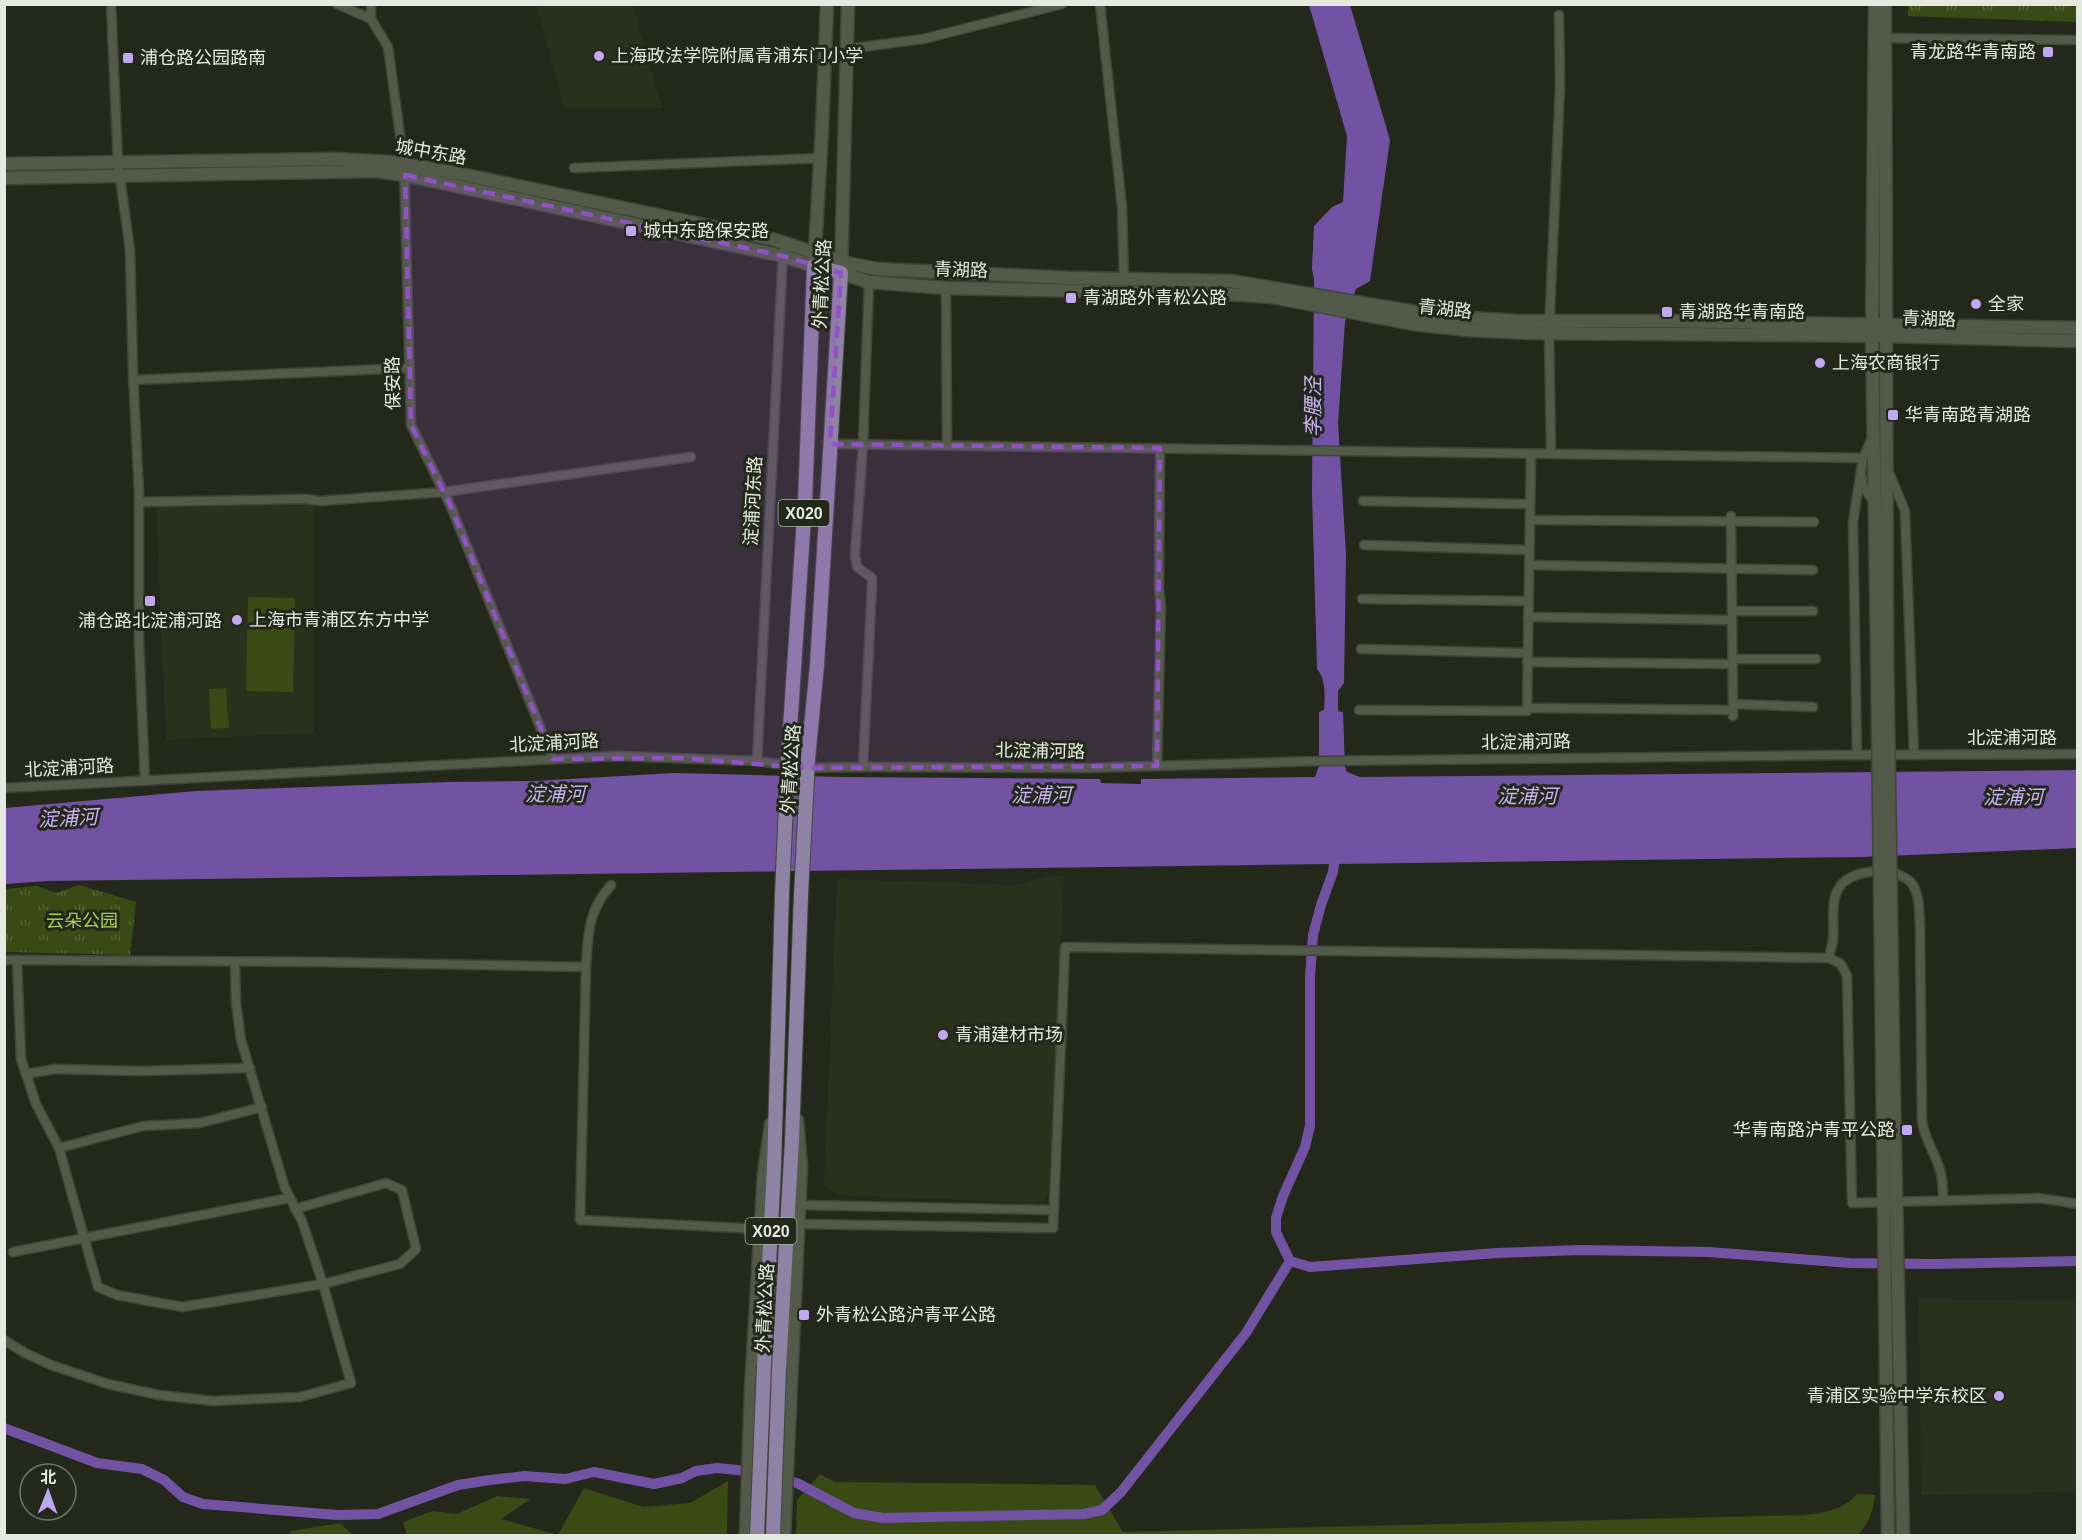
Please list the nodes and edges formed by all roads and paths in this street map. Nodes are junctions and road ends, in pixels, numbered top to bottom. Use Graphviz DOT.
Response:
graph roads {
  1 [pos="111,4"];
  2 [pos="337,4"];
  3 [pos="371,4"];
  4 [pos="827,4"];
  5 [pos="848,4"];
  6 [pos="1062,4"];
  7 [pos="1100,4"];
  8 [pos="1880,6"];
  9 [pos="1559,15"];
  10 [pos="371,20"];
  11 [pos="1880,38"];
  12 [pos="2078,40"];
  13 [pos="847,49"];
  14 [pos="821,158"];
  15 [pos="118,163"];
  16 [pos="4,164"];
  17 [pos="574,168"];
  18 [pos="404,170"];
  19 [pos="120,177"];
  20 [pos="4,178"];
  21 [pos="784,243"];
  22 [pos="783,256"];
  23 [pos="814,260"];
  24 [pos="842,268"];
  25 [pos="1124,278"];
  26 [pos="869,282"];
  27 [pos="946,288"];
  28 [pos="1311,299"];
  29 [pos="1550,327"];
  30 [pos="2078,328"];
  31 [pos="1872,331"];
  32 [pos="1886,331"];
  33 [pos="2078,341"];
  34 [pos="409,368"];
  35 [pos="133,380"];
  36 [pos="1874,432"];
  37 [pos="830,444"];
  38 [pos="862,444"];
  39 [pos="947,444"];
  40 [pos="1160,448"];
  41 [pos="1551,453"];
  42 [pos="1531,454"];
  43 [pos="691,457"];
  44 [pos="1863,458"];
  45 [pos="1886,466"];
  46 [pos="1860,473"];
  47 [pos="444,492"];
  48 [pos="1364,501"];
  49 [pos="139,502"];
  50 [pos="1874,503"];
  51 [pos="1530,504"];
  52 [pos="1731,519"];
  53 [pos="1530,520"];
  54 [pos="1814,522"];
  55 [pos="1364,545"];
  56 [pos="1529,550"];
  57 [pos="1529,565"];
  58 [pos="1732,568"];
  59 [pos="1813,570"];
  60 [pos="1362,599"];
  61 [pos="1528,602"];
  62 [pos="1813,611"];
  63 [pos="1732,616"];
  64 [pos="1528,617"];
  65 [pos="1882,647"];
  66 [pos="1361,649"];
  67 [pos="1528,657"];
  68 [pos="1816,658"];
  69 [pos="1733,661"];
  70 [pos="1814,707"];
  71 [pos="1527,708"];
  72 [pos="1359,710"];
  73 [pos="1733,710"];
  74 [pos="2078,754"];
  75 [pos="1857,755"];
  76 [pos="1914,755"];
  77 [pos="554,759"];
  78 [pos="757,761"];
  79 [pos="1157,766"];
  80 [pos="863,767"];
  81 [pos="145,781"];
  82 [pos="4,788"];
  83 [pos="611,885"];
  84 [pos="1829,958"];
  85 [pos="4,960"];
  86 [pos="17,960"];
  87 [pos="235,963"];
  88 [pos="586,967"];
  89 [pos="250,1068"];
  90 [pos="27,1074"];
  91 [pos="776,1096"];
  92 [pos="794,1104"];
  93 [pos="262,1107"];
  94 [pos="59,1148"];
  95 [pos="289,1198"];
  96 [pos="1943,1200"];
  97 [pos="1892,1203"];
  98 [pos="2078,1204"];
  99 [pos="800,1205"];
  100 [pos="295,1209"];
  101 [pos="1054,1210"];
  102 [pos="799,1224"];
  103 [pos="760,1230"];
  104 [pos="84,1239"];
  105 [pos="12,1252"];
  106 [pos="323,1284"];
  107 [pos="4,1340"];
  108 [pos="746,1522"];
  109 [pos="784,1532"];
  110 [pos="746,1536"];
  111 [pos="759,1536"];
  112 [pos="773,1536"];
  113 [pos="1888,1536"];
  114 [pos="1903,1536"];
  1 -- 15 [label="street"];
  2 -- 10 [label="street"];
  3 -- 10 [label="street"];
  4 -- 14 [label="main road, 外青松公路 / X020"];
  5 -- 13 [label="main road, 外青松公路 / X020"];
  6 -- 13 [label="street"];
  7 -- 25 [label="street"];
  8 -- 11 [label="main road"];
  9 -- 29 [label="street"];
  10 -- 18 [label="street, 保安路"];
  11 -- 12 [label="street"];
  11 -- 31 [label="main road"];
  11 -- 32 [label="main road"];
  13 -- 24 [label="main road, 外青松公路 / X020"];
  14 -- 17 [label="street"];
  14 -- 23 [label="main road, 外青松公路 / X020"];
  15 -- 16 [label="main road, 城中东路"];
  15 -- 18 [label="main road, 城中东路"];
  15 -- 19 [label="street"];
  18 -- 19 [label="main road, 城中东路"];
  18 -- 21 [label="main road, 城中东路"];
  18 -- 22 [label="main road, 城中东路"];
  18 -- 34 [label="street, 保安路"];
  19 -- 20 [label="main road, 城中东路"];
  19 -- 35 [label="street"];
  21 -- 22 [label="street, 淀浦河东路"];
  21 -- 23 [label="main road, 城中东路"];
  22 -- 23 [label="main road, 城中东路"];
  22 -- 78 [label="street, 淀浦河东路"];
  23 -- 24 [label="main road, 青湖路"];
  23 -- 91 [label="main road, 外青松公路 / X020, bridge"];
  24 -- 25 [label="main road, 青湖路"];
  24 -- 26 [label="main road, 青湖路"];
  24 -- 37 [label="main road, 外青松公路 / X020"];
  25 -- 28 [label="main road, 青湖路"];
  26 -- 27 [label="main road, 青湖路"];
  26 -- 38 [label="street"];
  27 -- 28 [label="main road, 青湖路"];
  27 -- 39 [label="street"];
  28 -- 29 [label="main road, 青湖路"];
  29 -- 31 [label="main road, 青湖路"];
  29 -- 41 [label="street"];
  30 -- 32 [label="main road, 青湖路"];
  31 -- 32 [label="main road, 青湖路"];
  31 -- 36 [label="main road"];
  32 -- 33 [label="main road, 青湖路"];
  32 -- 45 [label="main road"];
  34 -- 35 [label="street"];
  34 -- 47 [label="street, 保安路"];
  35 -- 49 [label="street"];
  36 -- 44 [label="street"];
  36 -- 50 [label="main road"];
  37 -- 38 [label="street"];
  37 -- 92 [label="main road, 外青松公路 / X020, bridge"];
  38 -- 39 [label="street"];
  38 -- 80 [label="street"];
  39 -- 40 [label="street"];
  40 -- 42 [label="street"];
  40 -- 79 [label="street"];
  41 -- 42 [label="street"];
  41 -- 44 [label="street"];
  42 -- 51 [label="street"];
  43 -- 47 [label="street"];
  44 -- 46 [label="street"];
  45 -- 65 [label="main road"];
  45 -- 76 [label="street"];
  46 -- 50 [label="street"];
  46 -- 75 [label="street"];
  47 -- 49 [label="street"];
  47 -- 77 [label="street, 保安路"];
  48 -- 51 [label="street"];
  49 -- 81 [label="street"];
  50 -- 65 [label="main road"];
  51 -- 53 [label="street"];
  52 -- 53 [label="street"];
  52 -- 54 [label="street"];
  52 -- 58 [label="street"];
  53 -- 56 [label="street"];
  55 -- 56 [label="street"];
  56 -- 57 [label="street"];
  57 -- 58 [label="street"];
  57 -- 61 [label="street"];
  58 -- 59 [label="street"];
  58 -- 63 [label="street"];
  60 -- 61 [label="street"];
  61 -- 64 [label="street"];
  62 -- 63 [label="street"];
  63 -- 64 [label="street"];
  63 -- 69 [label="street"];
  64 -- 67 [label="street"];
  65 -- 97 [label="main road, bridge"];
  66 -- 67 [label="street"];
  67 -- 69 [label="street"];
  67 -- 71 [label="street"];
  68 -- 69 [label="street"];
  69 -- 73 [label="street"];
  70 -- 73 [label="street"];
  71 -- 72 [label="street"];
  71 -- 73 [label="street"];
  74 -- 76 [label="street, 北淀浦河路"];
  75 -- 76 [label="street, 北淀浦河路"];
  75 -- 79 [label="street, 北淀浦河路"];
  77 -- 78 [label="street, 北淀浦河路"];
  77 -- 81 [label="street, 北淀浦河路"];
  78 -- 80 [label="street, 北淀浦河路"];
  79 -- 80 [label="street, 北淀浦河路"];
  81 -- 82 [label="street, 北淀浦河路"];
  83 -- 88 [label="street"];
  84 -- 96 [label="street"];
  84 -- 97 [label="street"];
  84 -- 101 [label="street"];
  85 -- 86 [label="street"];
  86 -- 87 [label="street"];
  86 -- 90 [label="street"];
  87 -- 88 [label="street"];
  87 -- 89 [label="street"];
  88 -- 103 [label="street"];
  89 -- 90 [label="street"];
  89 -- 93 [label="street"];
  90 -- 94 [label="street"];
  91 -- 103 [label="main road"];
  91 -- 111 [label="main road, 外青松公路 / X020, bridge"];
  92 -- 99 [label="main road"];
  92 -- 112 [label="main road, 外青松公路 / X020, bridge"];
  93 -- 94 [label="street"];
  93 -- 95 [label="street"];
  94 -- 104 [label="street"];
  95 -- 100 [label="street"];
  95 -- 104 [label="street"];
  96 -- 97 [label="street"];
  96 -- 98 [label="street"];
  97 -- 113 [label="main road"];
  97 -- 114 [label="main road"];
  99 -- 101 [label="street"];
  99 -- 102 [label="main road"];
  100 -- 106 [label="street"];
  100 -- 106 [label="street"];
  101 -- 102 [label="street"];
  102 -- 109 [label="main road"];
  103 -- 108 [label="main road"];
  104 -- 105 [label="street"];
  104 -- 106 [label="street"];
  106 -- 107 [label="street"];
  108 -- 110 [label="main road"];
  108 -- 111 [label="main road"];
  109 -- 112 [label="main road"];
}
